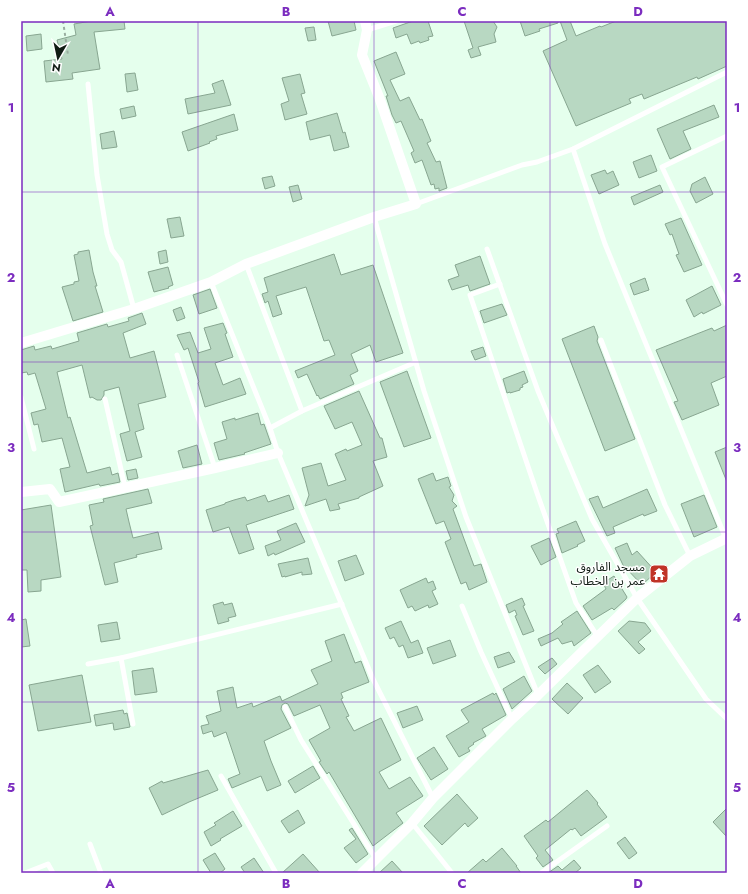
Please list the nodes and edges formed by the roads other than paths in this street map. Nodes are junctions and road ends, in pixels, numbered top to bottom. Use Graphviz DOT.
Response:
graph roads {
  1 [pos="396,21"];
  2 [pos="366,26"];
  3 [pos="727,72"];
  4 [pos="88,84"];
  5 [pos="727,136"];
  6 [pos="573,149"];
  7 [pos="416,204"];
  8 [pos="374,217"];
  9 [pos="487,249"];
  10 [pos="246,264"];
  11 [pos="211,282"];
  12 [pos="500,284"];
  13 [pos="727,304"];
  14 [pos="134,309"];
  15 [pos="601,340"];
  16 [pos="21,343"];
  17 [pos="177,355"];
  18 [pos="416,362"];
  19 [pos="21,397"];
  20 [pos="105,398"];
  21 [pos="302,411"];
  22 [pos="270,428"];
  23 [pos="34,449"];
  24 [pos="278,453"];
  25 [pos="215,468"];
  26 [pos="125,487"];
  27 [pos="21,492"];
  28 [pos="727,539"];
  29 [pos="690,556"];
  30 [pos="637,598"];
  31 [pos="342,604"];
  32 [pos="462,606"];
  33 [pos="598,637"];
  34 [pos="121,658"];
  35 [pos="88,664"];
  36 [pos="538,695"];
  37 [pos="285,707"];
  38 [pos="512,719"];
  39 [pos="727,719"];
  40 [pos="133,724"];
  41 [pos="221,776"];
  42 [pos="433,798"];
  43 [pos="412,823"];
  44 [pos="607,826"];
  45 [pos="90,844"];
  46 [pos="376,859"];
  47 [pos="24,873"];
  48 [pos="53,873"];
  49 [pos="101,873"];
  50 [pos="276,873"];
  51 [pos="362,873"];
  52 [pos="452,873"];
  53 [pos="541,873"];
  1 -- 2 [label="lane"];
  2 -- 7 [label="street"];
  3 -- 6 [label="lane"];
  4 -- 14 [label="lane"];
  5 -- 13 [label="lane"];
  6 -- 7 [label="lane"];
  6 -- 28 [label="lane"];
  7 -- 8 [label="street"];
  8 -- 10 [label="street"];
  8 -- 18 [label="lane"];
  9 -- 12 [label="lane"];
  10 -- 11 [label="street"];
  10 -- 21 [label="lane"];
  11 -- 14 [label="street"];
  11 -- 22 [label="lane"];
  12 -- 30 [label="lane"];
  12 -- 33 [label="lane"];
  14 -- 16 [label="street"];
  15 -- 29 [label="lane"];
  17 -- 25 [label="lane"];
  18 -- 21 [label="lane"];
  18 -- 36 [label="lane"];
  19 -- 23 [label="lane"];
  20 -- 26 [label="lane"];
  21 -- 22 [label="lane"];
  22 -- 24 [label="lane"];
  24 -- 25 [label="street"];
  24 -- 31 [label="lane"];
  25 -- 26 [label="street"];
  26 -- 27 [label="street"];
  28 -- 29 [label="street"];
  29 -- 30 [label="street"];
  30 -- 33 [label="street"];
  30 -- 39 [label="lane"];
  31 -- 34 [label="lane"];
  31 -- 42 [label="lane"];
  32 -- 38 [label="lane"];
  33 -- 36 [label="street"];
  34 -- 35 [label="lane"];
  34 -- 40 [label="lane"];
  36 -- 38 [label="street"];
  37 -- 46 [label="lane"];
  38 -- 42 [label="street"];
  41 -- 50 [label="lane"];
  42 -- 43 [label="street"];
  43 -- 46 [label="street"];
  43 -- 52 [label="lane"];
  44 -- 53 [label="lane"];
  45 -- 49 [label="lane"];
  46 -- 51 [label="street"];
  47 -- 48 [label="lane"];
}
